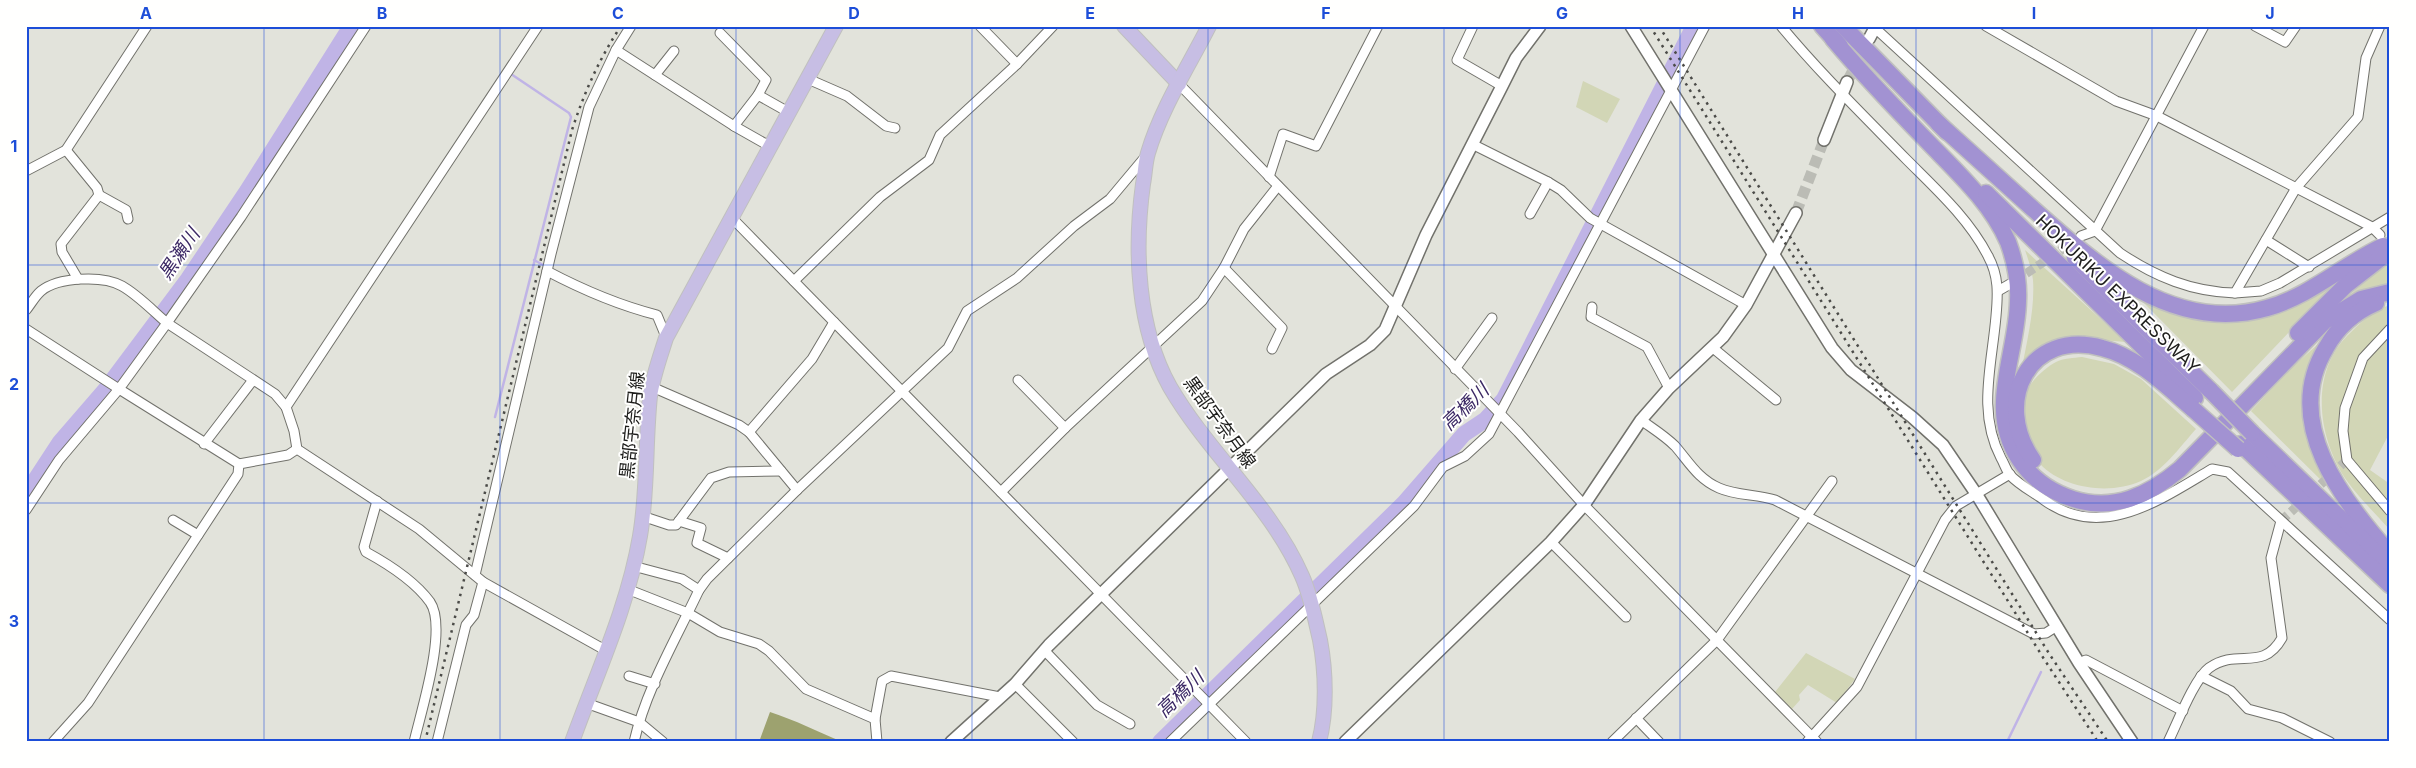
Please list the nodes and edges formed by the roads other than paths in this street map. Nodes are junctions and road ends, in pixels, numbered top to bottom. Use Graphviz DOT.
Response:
graph roads {
  1 [pos="147,26"];
  2 [pos="366,26"];
  3 [pos="538,26"];
  4 [pos="631,26"];
  5 [pos="980,26"];
  6 [pos="1053,26"];
  7 [pos="1124,26"];
  8 [pos="1209,26"];
  9 [pos="1378,26"];
  10 [pos="1473,26"];
  11 [pos="1540,26"];
  12 [pos="1631,26"];
  13 [pos="1705,26"];
  14 [pos="1781,26"];
  15 [pos="1822,26"];
  16 [pos="1986,26"];
  17 [pos="2204,26"];
  18 [pos="2255,26"];
  19 [pos="2296,26"];
  20 [pos="2380,26"];
  21 [pos="1875,27"];
  22 [pos="832,28"];
  23 [pos="1838,32"];
  24 [pos="720,34"];
  25 [pos="1869,39"];
  26 [pos="616,50"];
  27 [pos="674,51"];
  28 [pos="1017,64"];
  29 [pos="655,75"];
  30 [pos="808,78"];
  31 [pos="1847,82"];
  32 [pos="1179,84"];
  33 [pos="1502,86"];
  34 [pos="1671,91"];
  35 [pos="1841,94"];
  36 [pos="758,95"];
  37 [pos="790,113"];
  38 [pos="2157,116"];
  39 [pos="1939,124"];
  40 [pos="734,126"];
  41 [pos="895,128"];
  42 [pos="1824,140"];
  43 [pos="1472,144"];
  44 [pos="771,147"];
  45 [pos="66,150"];
  46 [pos="1148,154"];
  47 [pos="26,171"];
  48 [pos="1269,177"];
  49 [pos="1548,182"];
  50 [pos="1278,186"];
  51 [pos="2296,188"];
  52 [pos="99,195"];
  53 [pos="1796,213"];
  54 [pos="1530,214"];
  55 [pos="732,218"];
  56 [pos="2390,218"];
  57 [pos="128,219"];
  58 [pos="1601,224"];
  59 [pos="2372,227"];
  60 [pos="2095,231"];
  61 [pos="2081,236"];
  62 [pos="2385,238"];
  63 [pos="2266,240"];
  64 [pos="2390,251"];
  65 [pos="1774,255"];
  66 [pos="2309,267"];
  67 [pos="1224,268"];
  68 [pos="547,272"];
  69 [pos="78,279"];
  70 [pos="794,281"];
  71 [pos="2010,284"];
  72 [pos="1998,291"];
  73 [pos="2390,292"];
  74 [pos="2235,293"];
  75 [pos="2390,298"];
  76 [pos="1746,305"];
  77 [pos="1396,307"];
  78 [pos="1592,307"];
  79 [pos="26,310"];
  80 [pos="1492,318"];
  81 [pos="834,322"];
  82 [pos="167,323"];
  83 [pos="26,329"];
  84 [pos="2390,329"];
  85 [pos="668,334"];
  86 [pos="1153,346"];
  87 [pos="1713,348"];
  88 [pos="1272,349"];
  89 [pos="1455,369"];
  90 [pos="253,380"];
  91 [pos="1018,380"];
  92 [pos="652,387"];
  93 [pos="1669,388"];
  94 [pos="119,389"];
  95 [pos="901,390"];
  96 [pos="1776,400"];
  97 [pos="2201,401"];
  98 [pos="286,407"];
  99 [pos="1501,415"];
  100 [pos="1641,420"];
  101 [pos="1065,428"];
  102 [pos="749,432"];
  103 [pos="2244,442"];
  104 [pos="204,444"];
  105 [pos="297,449"];
  106 [pos="239,464"];
  107 [pos="1229,468"];
  108 [pos="782,471"];
  109 [pos="2010,474"];
  110 [pos="1832,481"];
  111 [pos="797,490"];
  112 [pos="1001,492"];
  113 [pos="1977,495"];
  114 [pos="377,501"];
  115 [pos="1584,505"];
  116 [pos="26,510"];
  117 [pos="2390,511"];
  118 [pos="642,516"];
  119 [pos="1805,517"];
  120 [pos="173,520"];
  121 [pos="679,521"];
  122 [pos="2281,521"];
  123 [pos="198,535"];
  124 [pos="1551,542"];
  125 [pos="2390,554"];
  126 [pos="728,558"];
  127 [pos="633,566"];
  128 [pos="2390,566"];
  129 [pos="1918,574"];
  130 [pos="474,575"];
  131 [pos="483,582"];
  132 [pos="2390,586"];
  133 [pos="627,589"];
  134 [pos="699,590"];
  135 [pos="1100,593"];
  136 [pos="1311,605"];
  137 [pos="688,613"];
  138 [pos="1626,617"];
  139 [pos="2390,620"];
  140 [pos="2057,626"];
  141 [pos="1717,640"];
  142 [pos="605,650"];
  143 [pos="1044,650"];
  144 [pos="2079,663"];
  145 [pos="629,676"];
  146 [pos="2201,676"];
  147 [pos="655,684"];
  148 [pos="1015,684"];
  149 [pos="1000,697"];
  150 [pos="586,703"];
  151 [pos="1209,704"];
  152 [pos="2183,711"];
  153 [pos="1636,718"];
  154 [pos="875,719"];
  155 [pos="639,722"];
  156 [pos="1130,724"];
  157 [pos="1812,740"];
  158 [pos="53,742"];
  159 [pos="414,742"];
  160 [pos="437,742"];
  161 [pos="572,742"];
  162 [pos="634,742"];
  163 [pos="663,742"];
  164 [pos="877,742"];
  165 [pos="951,742"];
  166 [pos="1073,742"];
  167 [pos="1170,742"];
  168 [pos="1246,742"];
  169 [pos="1319,742"];
  170 [pos="1346,742"];
  171 [pos="1612,742"];
  172 [pos="1659,742"];
  173 [pos="2132,742"];
  174 [pos="2168,742"];
  175 [pos="2330,742"];
  1 -- 45 [label="street"];
  2 -- 82 [label="street"];
  3 -- 98 [label="street"];
  4 -- 26 [label="street"];
  5 -- 28 [label="street"];
  6 -- 28 [label="street"];
  7 -- 32 [label="main road"];
  8 -- 32 [label="main road, 黒部宇奈月線"];
  9 -- 48 [label="street"];
  10 -- 33 [label="street"];
  11 -- 33 [label="street"];
  12 -- 34 [label="street"];
  13 -- 34 [label="street"];
  14 -- 35 [label="street"];
  15 -- 23 [label="highway, HOKURIKU EXPRESSWAY"];
  16 -- 38 [label="street"];
  17 -- 38 [label="street"];
  18 -- 19 [label="street"];
  20 -- 51 [label="street"];
  21 -- 25 [label="street"];
  21 -- 60 [label="street"];
  22 -- 30 [label="main road, 黒部宇奈月線"];
  23 -- 39 [label="highway, HOKURIKU EXPRESSWAY"];
  23 -- 73 [label="highway"];
  23 -- 97 [label="highway, HOKURIKU EXPRESSWAY"];
  24 -- 36 [label="street"];
  26 -- 29 [label="street"];
  26 -- 68 [label="street"];
  27 -- 29 [label="street"];
  28 -- 70 [label="street"];
  29 -- 40 [label="street"];
  30 -- 37 [label="main road, 黒部宇奈月線"];
  30 -- 41 [label="street"];
  31 -- 35 [label="street"];
  32 -- 46 [label="main road, 黒部宇奈月線"];
  32 -- 48 [label="street"];
  33 -- 43 [label="street"];
  34 -- 58 [label="street"];
  34 -- 65 [label="street"];
  35 -- 42 [label="street"];
  35 -- 72 [label="street"];
  36 -- 37 [label="street"];
  36 -- 40 [label="street"];
  37 -- 44 [label="main road, 黒部宇奈月線"];
  38 -- 51 [label="street"];
  38 -- 60 [label="street"];
  39 -- 62 [label="highway"];
  39 -- 97 [label="highway, HOKURIKU EXPRESSWAY"];
  40 -- 44 [label="street"];
  43 -- 49 [label="street"];
  43 -- 77 [label="street"];
  44 -- 55 [label="main road, 黒部宇奈月線"];
  45 -- 47 [label="street"];
  45 -- 52 [label="street"];
  46 -- 86 [label="main road, 黒部宇奈月線"];
  46 -- 95 [label="street"];
  48 -- 50 [label="street"];
  49 -- 54 [label="street"];
  49 -- 58 [label="street"];
  50 -- 67 [label="street"];
  50 -- 77 [label="street"];
  51 -- 59 [label="street"];
  51 -- 63 [label="street"];
  52 -- 57 [label="street"];
  52 -- 69 [label="street"];
  53 -- 65 [label="street"];
  55 -- 70 [label="street"];
  55 -- 85 [label="main road, 黒部宇奈月線"];
  56 -- 59 [label="street"];
  58 -- 76 [label="street"];
  58 -- 99 [label="street"];
  59 -- 62 [label="street"];
  59 -- 66 [label="street"];
  60 -- 61 [label="street"];
  60 -- 74 [label="street"];
  63 -- 66 [label="street"];
  63 -- 74 [label="street"];
  64 -- 97 [label="highway"];
  65 -- 76 [label="street"];
  65 -- 113 [label="street"];
  66 -- 74 [label="street"];
  67 -- 86 [label="street"];
  67 -- 88 [label="street"];
  68 -- 85 [label="street"];
  68 -- 130 [label="street"];
  69 -- 79 [label="street"];
  69 -- 82 [label="street"];
  70 -- 81 [label="street"];
  71 -- 72 [label="street"];
  72 -- 109 [label="street"];
  75 -- 125 [label="highway"];
  76 -- 87 [label="street"];
  77 -- 89 [label="street"];
  77 -- 107 [label="street"];
  78 -- 93 [label="street"];
  80 -- 89 [label="street"];
  81 -- 95 [label="street"];
  81 -- 102 [label="street"];
  82 -- 90 [label="street"];
  82 -- 94 [label="street"];
  83 -- 94 [label="street"];
  84 -- 117 [label="street"];
  85 -- 92 [label="main road, 黒部宇奈月線"];
  86 -- 101 [label="street"];
  86 -- 107 [label="main road, 黒部宇奈月線"];
  87 -- 93 [label="street"];
  87 -- 96 [label="street"];
  89 -- 99 [label="street"];
  90 -- 98 [label="street"];
  90 -- 104 [label="street"];
  91 -- 101 [label="street"];
  92 -- 102 [label="street"];
  92 -- 118 [label="main road, 黒部宇奈月線"];
  93 -- 100 [label="street"];
  94 -- 104 [label="street"];
  94 -- 116 [label="street"];
  95 -- 111 [label="street"];
  95 -- 112 [label="street"];
  97 -- 103 [label="highway, HOKURIKU EXPRESSWAY, bridge"];
  97 -- 103 [label="highway, bridge"];
  98 -- 105 [label="street"];
  99 -- 115 [label="street"];
  99 -- 136 [label="street"];
  100 -- 115 [label="street"];
  100 -- 119 [label="street"];
  101 -- 112 [label="street"];
  102 -- 108 [label="street"];
  103 -- 128 [label="highway, HOKURIKU EXPRESSWAY"];
  103 -- 132 [label="highway, HOKURIKU EXPRESSWAY"];
  104 -- 106 [label="street"];
  105 -- 106 [label="street"];
  105 -- 114 [label="street"];
  106 -- 123 [label="street"];
  107 -- 135 [label="street"];
  107 -- 136 [label="main road, 黒部宇奈月線"];
  108 -- 111 [label="street"];
  108 -- 121 [label="street"];
  109 -- 113 [label="street"];
  109 -- 122 [label="street"];
  110 -- 119 [label="street"];
  111 -- 126 [label="street"];
  112 -- 135 [label="street"];
  113 -- 129 [label="street"];
  113 -- 140 [label="street"];
  114 -- 130 [label="street"];
  114 -- 159 [label="street"];
  115 -- 124 [label="street"];
  115 -- 141 [label="street"];
  118 -- 121 [label="street"];
  118 -- 127 [label="main road, 黒部宇奈月線"];
  119 -- 129 [label="street"];
  119 -- 141 [label="street"];
  120 -- 123 [label="street"];
  121 -- 126 [label="street"];
  122 -- 139 [label="street"];
  122 -- 146 [label="street"];
  123 -- 158 [label="street"];
  124 -- 138 [label="street"];
  124 -- 170 [label="street"];
  126 -- 134 [label="street"];
  127 -- 133 [label="main road, 黒部宇奈月線"];
  127 -- 134 [label="street"];
  129 -- 140 [label="street"];
  129 -- 157 [label="street"];
  130 -- 131 [label="street"];
  131 -- 142 [label="street"];
  131 -- 160 [label="street"];
  133 -- 137 [label="street"];
  133 -- 142 [label="main road, 黒部宇奈月線"];
  134 -- 137 [label="street"];
  135 -- 143 [label="street"];
  135 -- 151 [label="street"];
  136 -- 151 [label="street"];
  136 -- 169 [label="main road, 黒部宇奈月線"];
  137 -- 147 [label="street"];
  137 -- 154 [label="street"];
  140 -- 144 [label="street"];
  141 -- 153 [label="street"];
  141 -- 157 [label="street"];
  142 -- 150 [label="main road, 黒部宇奈月線"];
  143 -- 148 [label="street"];
  143 -- 156 [label="street"];
  144 -- 152 [label="street"];
  144 -- 173 [label="street"];
  145 -- 147 [label="street"];
  146 -- 152 [label="street"];
  146 -- 175 [label="street"];
  147 -- 155 [label="street"];
  148 -- 149 [label="street"];
  148 -- 166 [label="street"];
  149 -- 154 [label="street"];
  149 -- 165 [label="street"];
  150 -- 155 [label="street"];
  150 -- 161 [label="main road, 黒部宇奈月線"];
  151 -- 167 [label="street"];
  151 -- 168 [label="street"];
  152 -- 174 [label="street"];
  153 -- 171 [label="street"];
  153 -- 172 [label="street"];
  154 -- 164 [label="street"];
  155 -- 162 [label="street"];
  155 -- 163 [label="street"];
}
